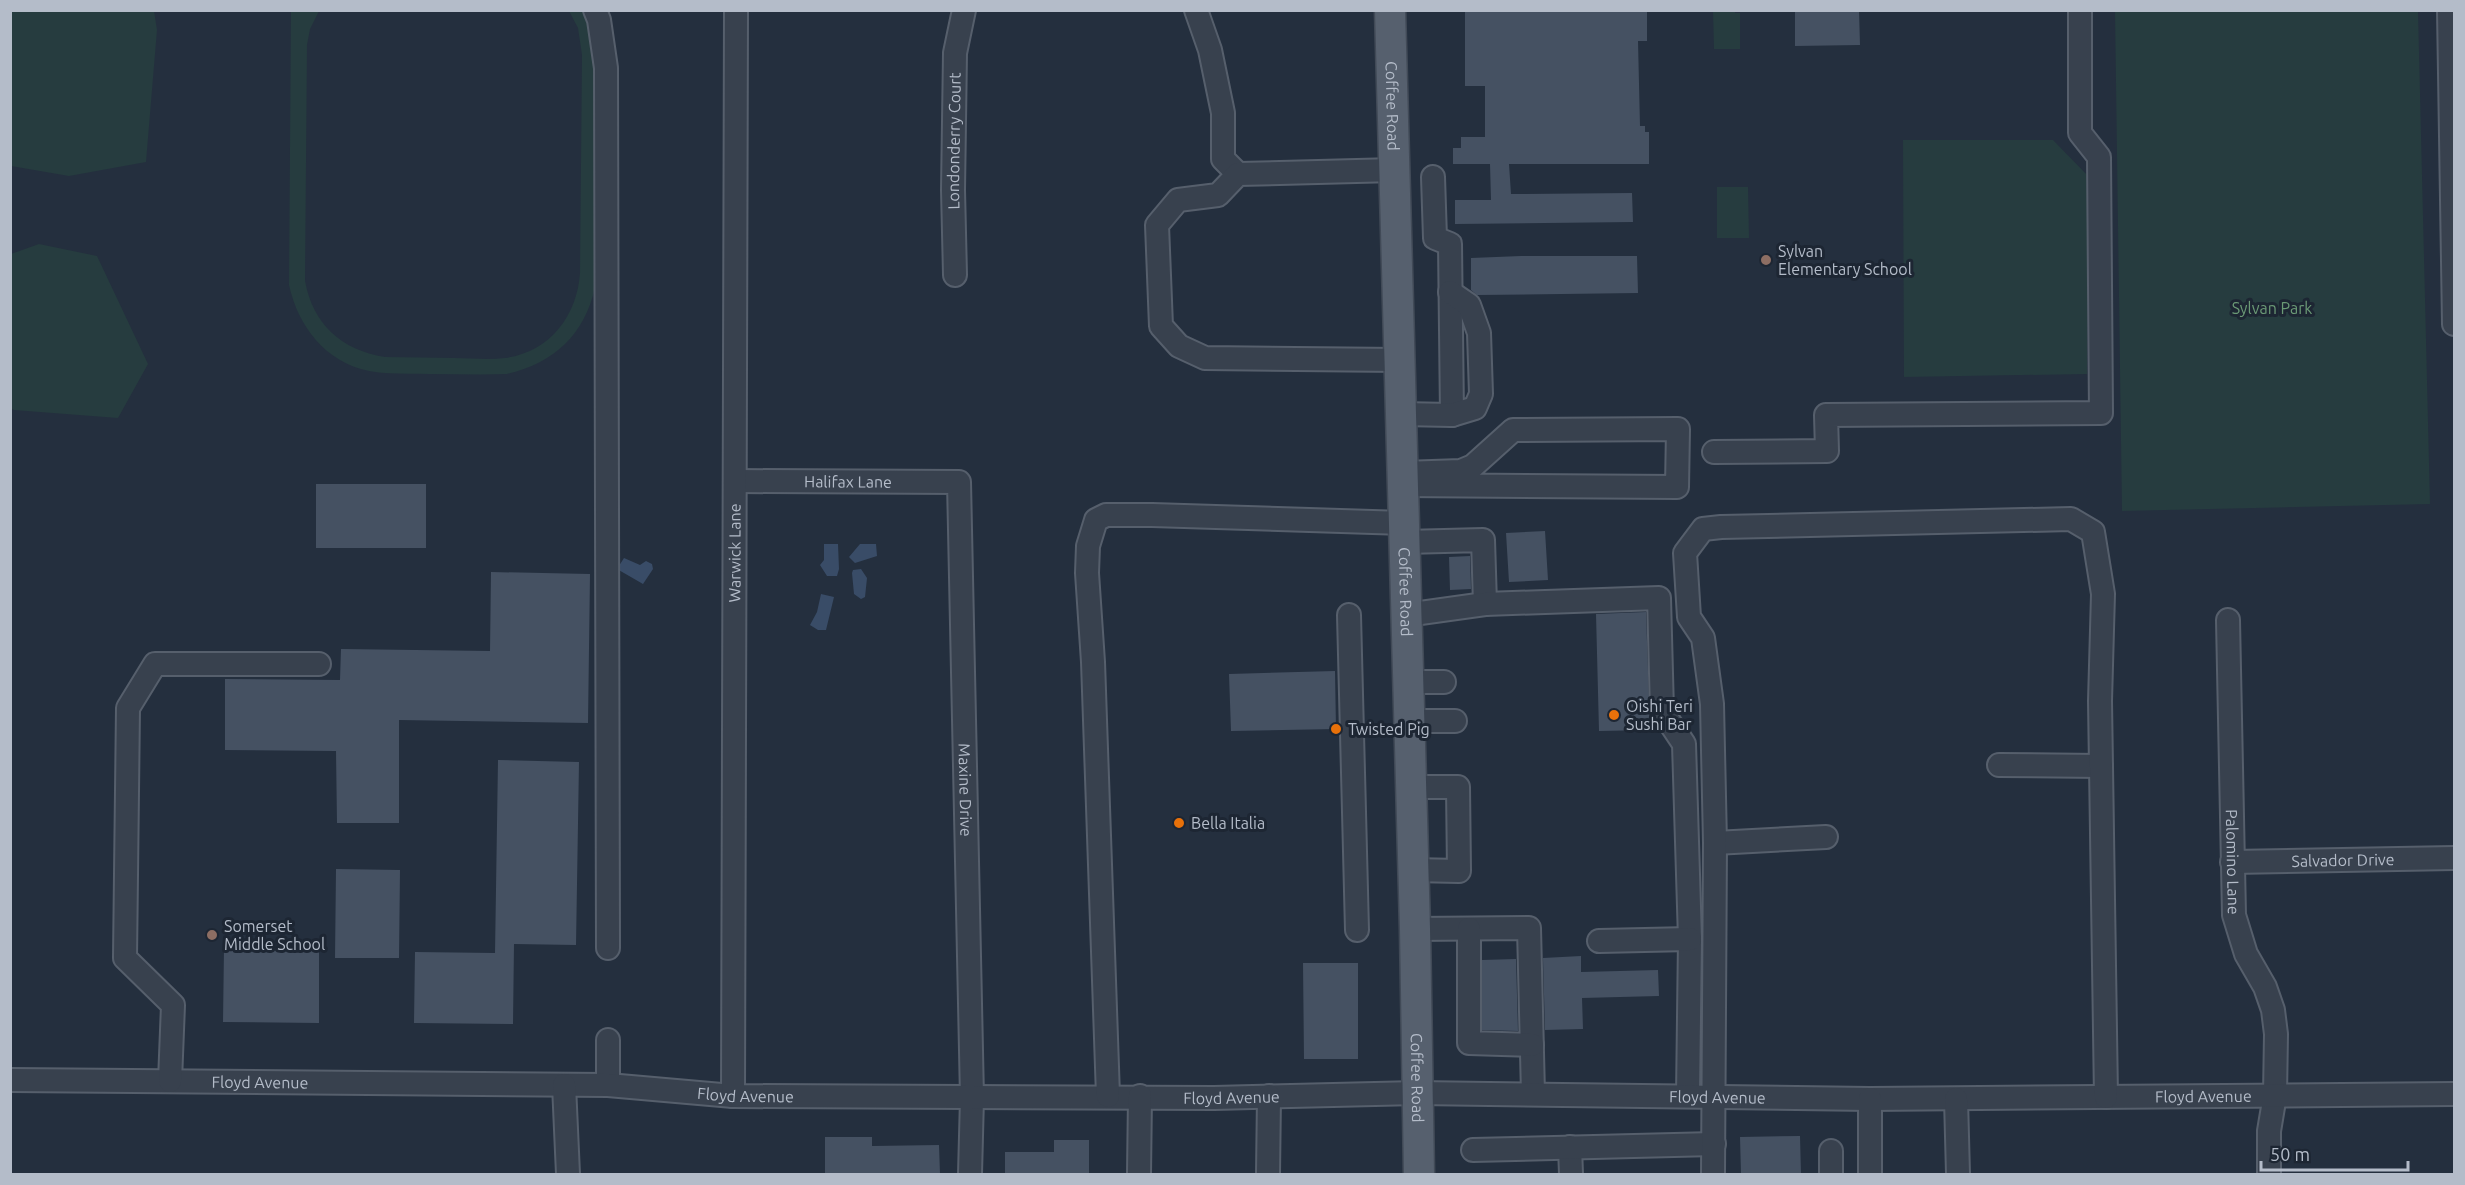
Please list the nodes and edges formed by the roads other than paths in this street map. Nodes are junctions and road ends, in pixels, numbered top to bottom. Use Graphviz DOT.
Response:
graph roads {
  1 [pos="595,10"];
  2 [pos="736,10"];
  3 [pos="964,10"];
  4 [pos="1196,10"];
  5 [pos="1390,10"];
  6 [pos="2080,10"];
  7 [pos="2450,10"];
  8 [pos="1395,170"];
  9 [pos="1238,174"];
  10 [pos="1433,177"];
  11 [pos="955,275"];
  12 [pos="1450,292"];
  13 [pos="2454,324"];
  14 [pos="1400,360"];
  15 [pos="1401,414"];
  16 [pos="1452,415"];
  17 [pos="1714,452"];
  18 [pos="1403,479"];
  19 [pos="736,481"];
  20 [pos="959,482"];
  21 [pos="1404,533"];
  22 [pos="1485,604"];
  23 [pos="1349,615"];
  24 [pos="1406,615"];
  25 [pos="2228,620"];
  26 [pos="319,664"];
  27 [pos="1444,681"];
  28 [pos="1408,682"];
  29 [pos="1409,721"];
  30 [pos="1455,721"];
  31 [pos="1999,765"];
  32 [pos="2101,766"];
  33 [pos="1411,787"];
  34 [pos="1826,837"];
  35 [pos="1715,843"];
  36 [pos="2454,858"];
  37 [pos="2232,862"];
  38 [pos="1413,870"];
  39 [pos="1469,928"];
  40 [pos="1415,929"];
  41 [pos="1357,930"];
  42 [pos="1690,939"];
  43 [pos="1599,941"];
  44 [pos="608,948"];
  45 [pos="608,1040"];
  46 [pos="1532,1045"];
  47 [pos="10,1080"];
  48 [pos="170,1081"];
  49 [pos="564,1084"];
  50 [pos="608,1085"];
  51 [pos="1417,1093"];
  52 [pos="1533,1094"];
  53 [pos="2454,1094"];
  54 [pos="2275,1095"];
  55 [pos="733,1096"];
  56 [pos="1108,1096"];
  57 [pos="1140,1096"];
  58 [pos="1269,1096"];
  59 [pos="1689,1096"];
  60 [pos="1714,1096"];
  61 [pos="2106,1097"];
  62 [pos="972,1098"];
  63 [pos="1956,1099"];
  64 [pos="1870,1100"];
  65 [pos="1714,1144"];
  66 [pos="1570,1147"];
  67 [pos="1473,1150"];
  68 [pos="1831,1151"];
  69 [pos="568,1174"];
  70 [pos="970,1174"];
  71 [pos="1139,1174"];
  72 [pos="1268,1174"];
  73 [pos="1419,1174"];
  74 [pos="1571,1174"];
  75 [pos="1713,1174"];
  76 [pos="1831,1174"];
  77 [pos="1870,1174"];
  78 [pos="1958,1174"];
  79 [pos="2269,1174"];
  1 -- 44 [label="street"];
  2 -- 19 [label="street, Warwick Lane"];
  3 -- 11 [label="street, Londonderry Court"];
  4 -- 9 [label="street"];
  5 -- 8 [label="main road, Coffee Road"];
  6 -- 17 [label="street"];
  7 -- 13 [label="street"];
  8 -- 9 [label="street"];
  8 -- 14 [label="main road, Coffee Road"];
  9 -- 14 [label="street"];
  10 -- 12 [label="street"];
  12 -- 16 [label="street"];
  12 -- 16 [label="street"];
  14 -- 15 [label="main road, Coffee Road"];
  15 -- 16 [label="street"];
  15 -- 18 [label="main road, Coffee Road"];
  18 -- 18 [label="street"];
  18 -- 21 [label="main road, Coffee Road"];
  19 -- 20 [label="street, Halifax Lane"];
  19 -- 55 [label="street, Warwick Lane"];
  20 -- 62 [label="street, Maxine Drive"];
  21 -- 22 [label="street"];
  21 -- 24 [label="main road, Coffee Road"];
  21 -- 56 [label="street"];
  22 -- 24 [label="street"];
  22 -- 42 [label="street"];
  23 -- 41 [label="street"];
  24 -- 28 [label="main road, Coffee Road"];
  25 -- 37 [label="street, Palomino Lane"];
  26 -- 48 [label="street"];
  27 -- 28 [label="street"];
  28 -- 29 [label="main road, Coffee Road"];
  29 -- 30 [label="street"];
  29 -- 33 [label="main road, Coffee Road"];
  31 -- 32 [label="street"];
  32 -- 35 [label="street"];
  32 -- 61 [label="street"];
  33 -- 38 [label="main road, Coffee Road"];
  33 -- 38 [label="street"];
  34 -- 35 [label="street"];
  35 -- 60 [label="street"];
  36 -- 37 [label="street, Salvador Drive"];
  37 -- 54 [label="street, Palomino Lane"];
  38 -- 40 [label="main road, Coffee Road"];
  39 -- 40 [label="street"];
  39 -- 46 [label="street"];
  39 -- 46 [label="street"];
  40 -- 51 [label="main road, Coffee Road"];
  42 -- 43 [label="street"];
  42 -- 59 [label="street"];
  45 -- 50 [label="street"];
  46 -- 52 [label="street"];
  47 -- 48 [label="street, Floyd Avenue"];
  48 -- 49 [label="street, Floyd Avenue"];
  49 -- 50 [label="street, Floyd Avenue"];
  49 -- 69 [label="street"];
  50 -- 55 [label="street, Floyd Avenue"];
  51 -- 52 [label="street, Floyd Avenue"];
  51 -- 58 [label="street, Floyd Avenue"];
  51 -- 73 [label="main road, Coffee Road"];
  52 -- 59 [label="street, Floyd Avenue"];
  53 -- 54 [label="street, Floyd Avenue"];
  54 -- 61 [label="street, Floyd Avenue"];
  54 -- 79 [label="street, Palomino Lane"];
  55 -- 62 [label="street, Floyd Avenue"];
  56 -- 57 [label="street, Floyd Avenue"];
  56 -- 62 [label="street, Floyd Avenue"];
  57 -- 58 [label="street, Floyd Avenue"];
  57 -- 71 [label="street"];
  58 -- 72 [label="street"];
  59 -- 60 [label="street, Floyd Avenue"];
  60 -- 64 [label="street, Floyd Avenue"];
  60 -- 65 [label="street"];
  61 -- 63 [label="street, Floyd Avenue"];
  62 -- 70 [label="street, Maxine Drive"];
  63 -- 64 [label="street, Floyd Avenue"];
  63 -- 78 [label="street"];
  64 -- 77 [label="street"];
  65 -- 66 [label="street"];
  65 -- 75 [label="street"];
  66 -- 67 [label="street"];
  66 -- 74 [label="street"];
  68 -- 76 [label="street"];
}
